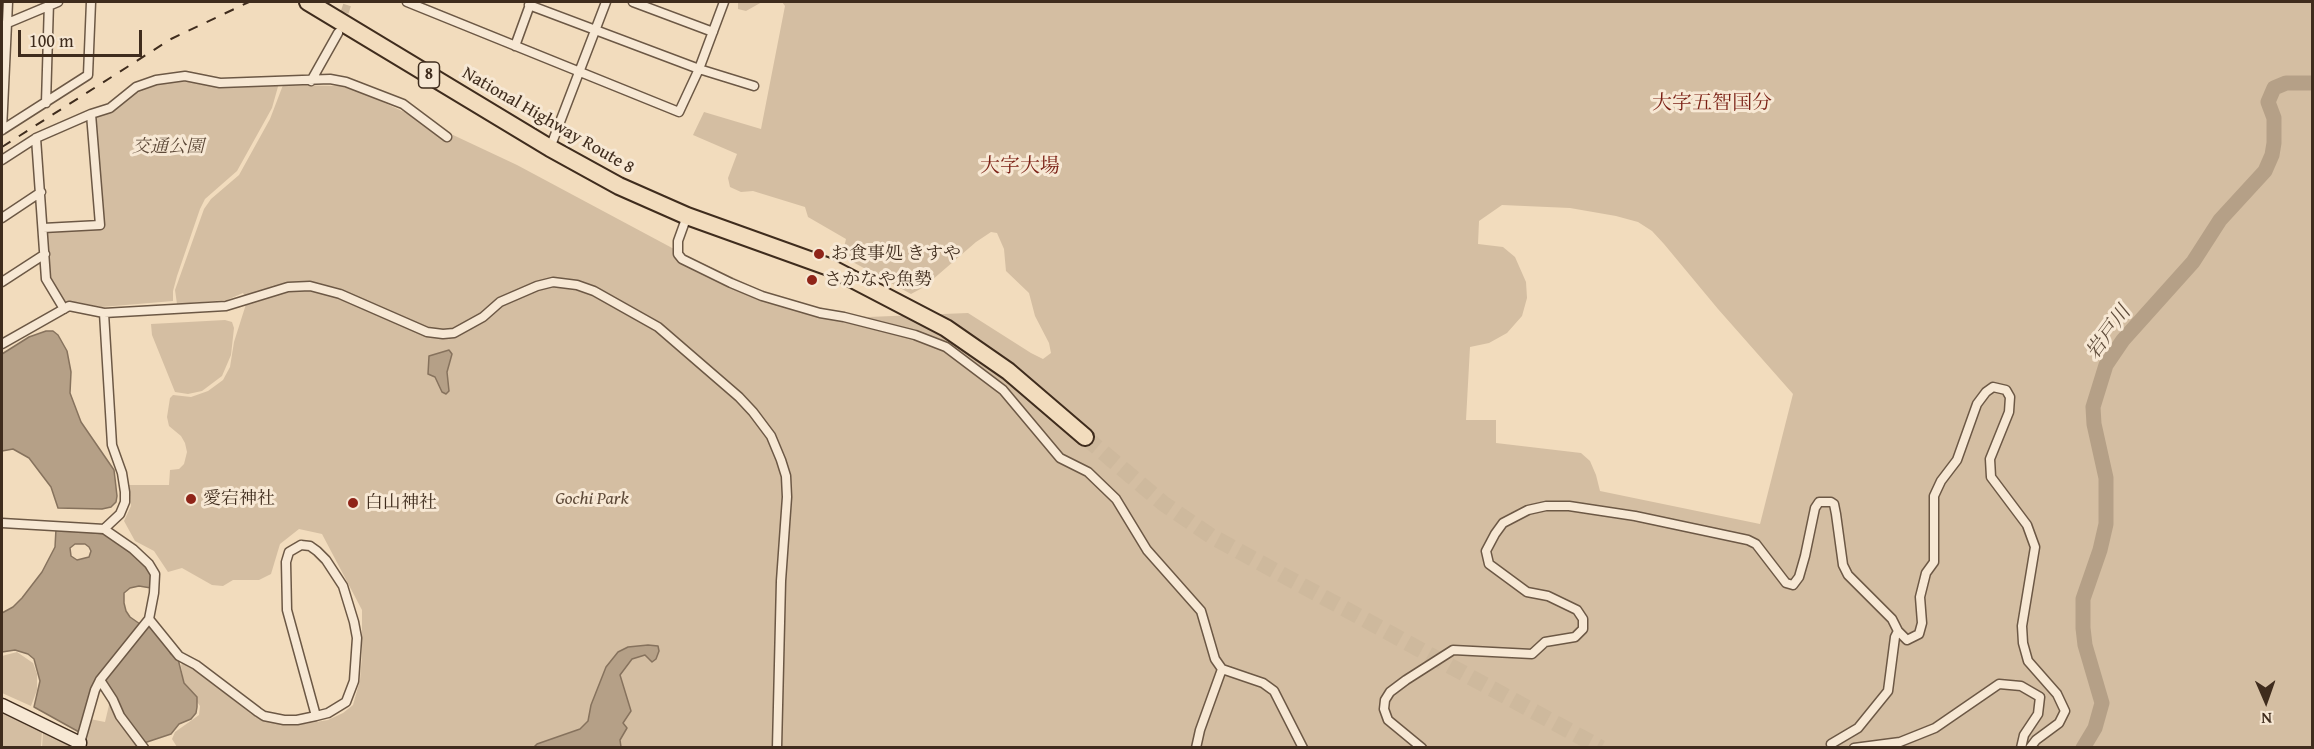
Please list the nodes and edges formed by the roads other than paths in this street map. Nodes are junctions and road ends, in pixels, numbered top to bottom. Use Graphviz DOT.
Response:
graph roads {
  1 [pos="8,2"];
  2 [pos="91,2"];
  3 [pos="308,2"];
  4 [pos="407,2"];
  5 [pos="606,2"];
  6 [pos="633,2"];
  7 [pos="724,2"];
  8 [pos="52,3"];
  9 [pos="530,3"];
  10 [pos="4,25"];
  11 [pos="596,29"];
  12 [pos="713,32"];
  13 [pos="338,33"];
  14 [pos="514,46"];
  15 [pos="699,69"];
  16 [pos="580,71"];
  17 [pos="311,81"];
  18 [pos="754,86"];
  19 [pos="46,104"];
  20 [pos="91,114"];
  21 [pos="2,130"];
  22 [pos="447,137"];
  23 [pos="36,138"];
  24 [pos="550,148"];
  25 [pos="2,160"];
  26 [pos="40,192"];
  27 [pos="687,216"];
  28 [pos="2,218"];
  29 [pos="43,228"];
  30 [pos="45,254"];
  31 [pos="2,282"];
  32 [pos="64,309"];
  33 [pos="104,313"];
  34 [pos="2,344"];
  35 [pos="1085,437"];
  36 [pos="2,523"];
  37 [pos="104,529"];
  38 [pos="149,619"];
  39 [pos="1898,631"];
  40 [pos="1222,669"];
  41 [pos="100,681"];
  42 [pos="2,705"];
  43 [pos="316,716"];
  44 [pos="80,745"];
  45 [pos="144,747"];
  46 [pos="777,747"];
  47 [pos="1196,747"];
  48 [pos="1304,747"];
  49 [pos="1422,747"];
  50 [pos="1832,747"];
  51 [pos="1854,747"];
  52 [pos="2021,747"];
  53 [pos="2030,747"];
  1 -- 10 [label="street"];
  2 -- 19 [label="street"];
  3 -- 24 [label="highway, National Highway Route 8 / 8"];
  4 -- 14 [label="street"];
  5 -- 11 [label="street"];
  6 -- 12 [label="street"];
  7 -- 12 [label="street"];
  8 -- 10 [label="street"];
  8 -- 19 [label="street"];
  9 -- 11 [label="street"];
  9 -- 14 [label="street"];
  10 -- 21 [label="street"];
  11 -- 15 [label="street"];
  11 -- 16 [label="street"];
  12 -- 15 [label="street"];
  13 -- 17 [label="street"];
  14 -- 16 [label="street"];
  15 -- 16 [label="street"];
  15 -- 18 [label="street"];
  16 -- 24 [label="street"];
  17 -- 20 [label="street"];
  17 -- 22 [label="street"];
  19 -- 21 [label="street"];
  20 -- 23 [label="street"];
  20 -- 29 [label="street"];
  23 -- 25 [label="street"];
  23 -- 26 [label="street"];
  24 -- 27 [label="highway, National Highway Route 8 / 8"];
  26 -- 28 [label="street"];
  26 -- 29 [label="street"];
  27 -- 35 [label="highway, National Highway Route 8 / 8"];
  27 -- 40 [label="street"];
  29 -- 30 [label="street"];
  30 -- 31 [label="street"];
  30 -- 32 [label="street"];
  32 -- 33 [label="street"];
  32 -- 34 [label="street"];
  33 -- 37 [label="street"];
  33 -- 46 [label="street"];
  36 -- 37 [label="street"];
  37 -- 38 [label="street"];
  38 -- 41 [label="street"];
  38 -- 43 [label="street"];
  39 -- 49 [label="street"];
  39 -- 50 [label="street"];
  39 -- 53 [label="street"];
  40 -- 47 [label="street"];
  40 -- 48 [label="street"];
  41 -- 44 [label="street"];
  41 -- 45 [label="street"];
  42 -- 44 [label="street"];
  43 -- 43 [label="street"];
  51 -- 52 [label="street"];
}
